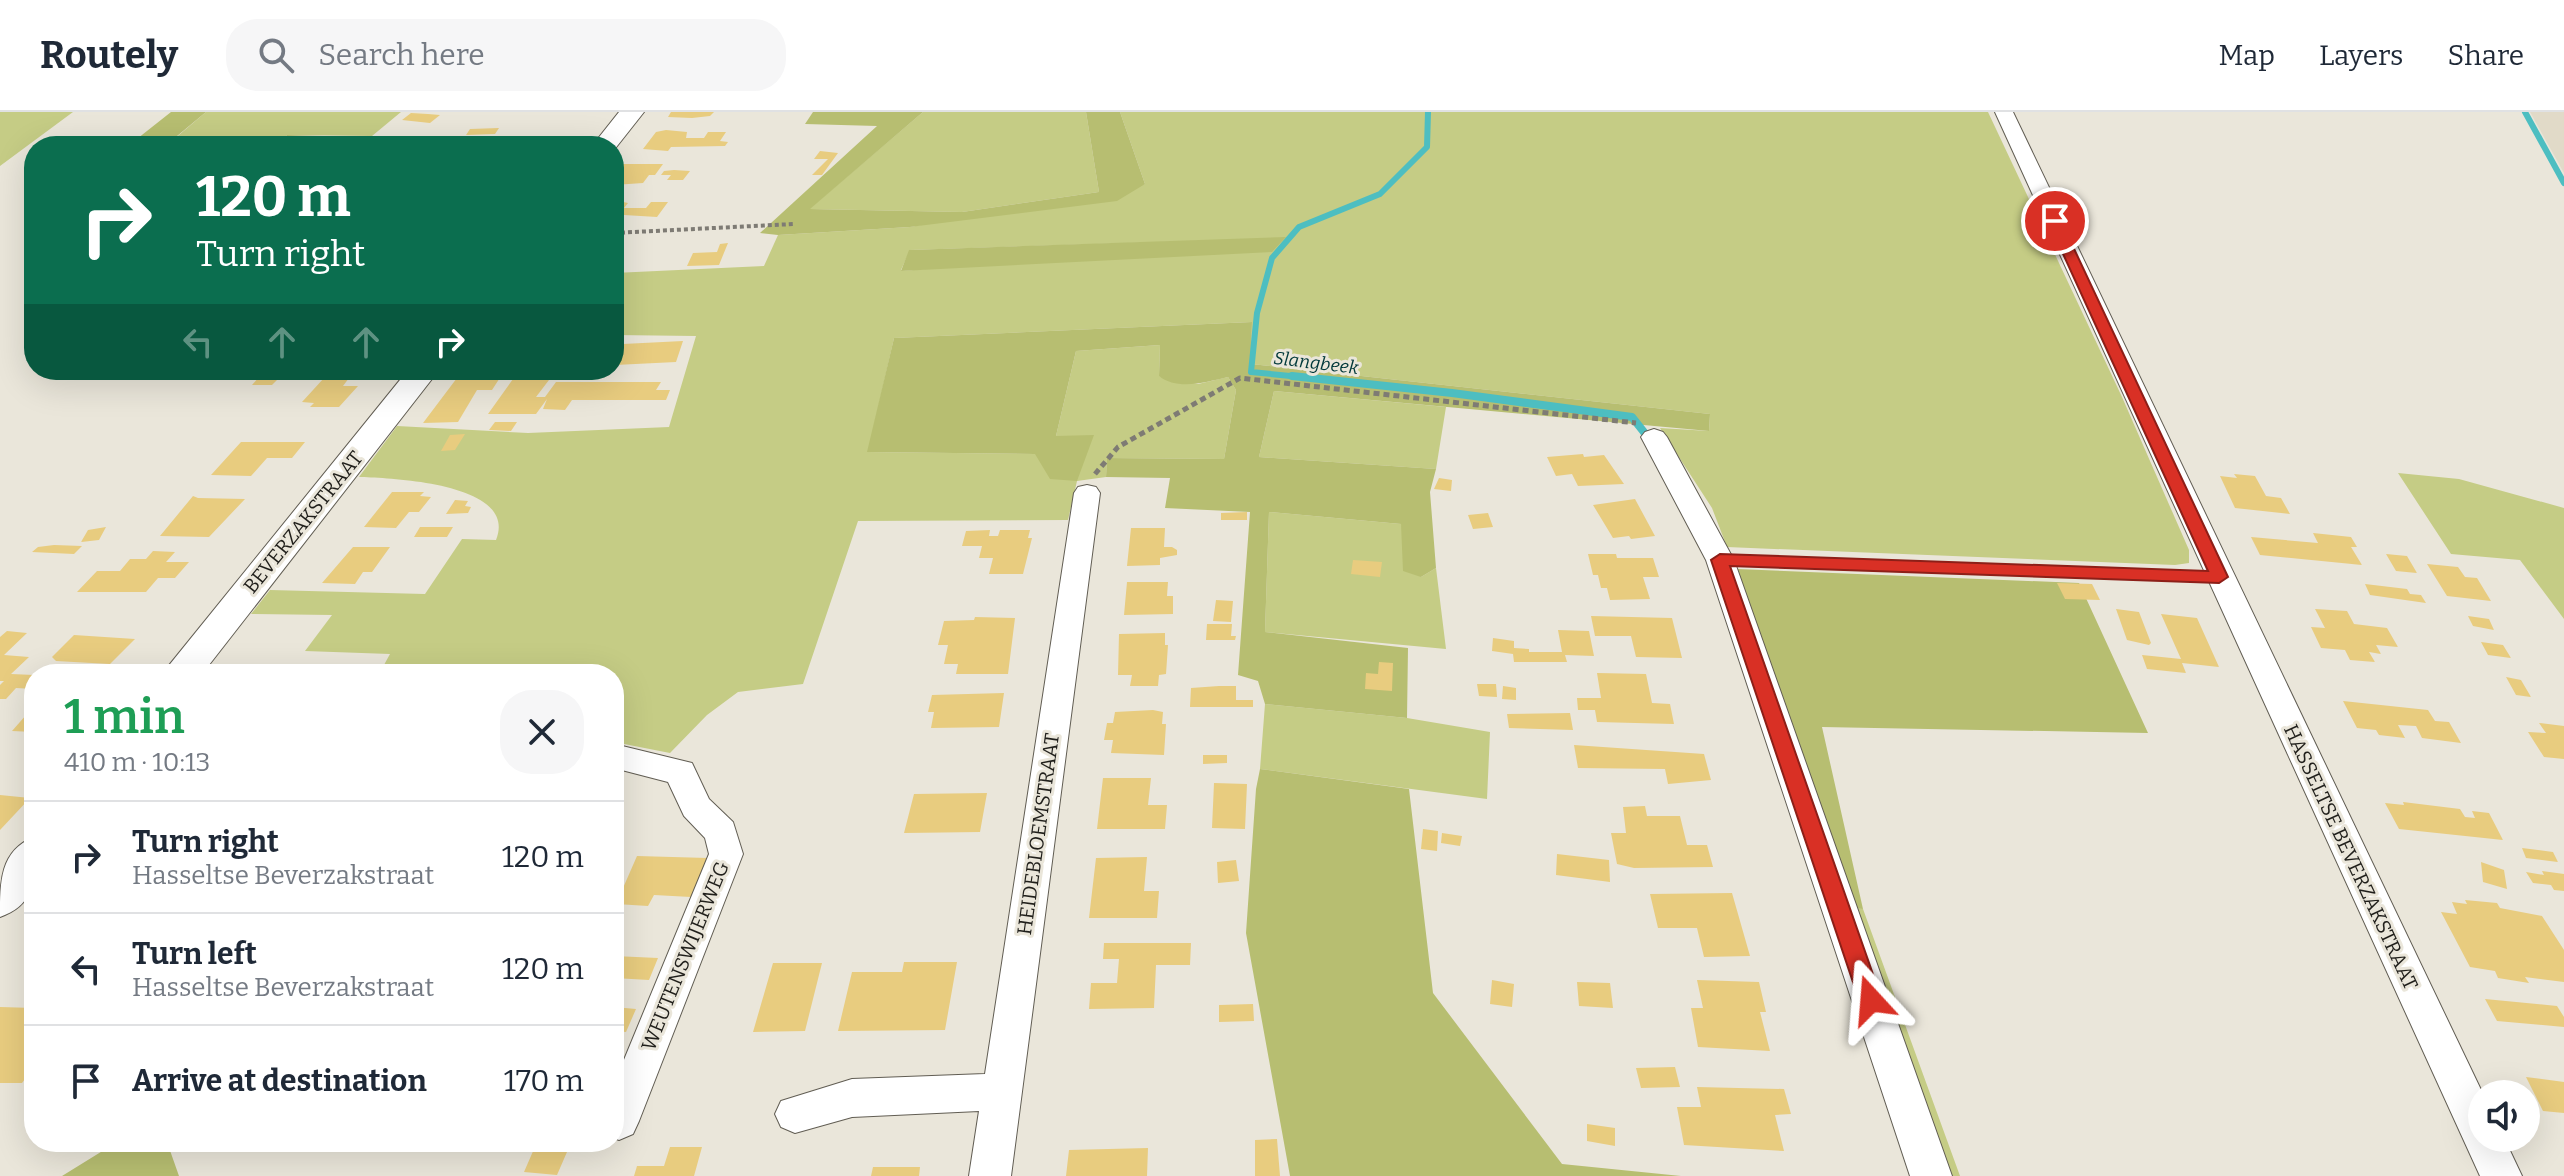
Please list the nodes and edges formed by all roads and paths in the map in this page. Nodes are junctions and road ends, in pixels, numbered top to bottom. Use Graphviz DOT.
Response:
graph roads {
  1 [pos="632,112"];
  2 [pos="2004,112"];
  3 [pos="612,136"];
  4 [pos="794,224"];
  5 [pos="624,232"];
  6 [pos="416,380"];
  7 [pos="1654,437"];
  8 [pos="1087,493"];
  9 [pos="1720,560"];
  10 [pos="2219,577"];
  11 [pos="189,664"];
  12 [pos="624,758"];
  13 [pos="24,868"];
  14 [pos="0,898"];
  15 [pos="1001,1092"];
  16 [pos="2468,1107"];
  17 [pos="624,1109"];
  18 [pos="795,1114"];
  19 [pos="2489,1152"];
  20 [pos="990,1176"];
  21 [pos="1931,1176"];
  22 [pos="2501,1176"];
  1 -- 3 [label="street"];
  2 -- 10 [label="street, HASSELTSE BEVERZAKSTRAAT"];
  4 -- 5 [label="path"];
  6 -- 11 [label="street, BEVERZAKSTRAAT"];
  7 -- 8 [label="path"];
  7 -- 9 [label="street"];
  8 -- 15 [label="street, HEIDEBLOEMSTRAAT"];
  9 -- 10 [label="lane"];
  9 -- 21 [label="street"];
  10 -- 16 [label="street, HASSELTSE BEVERZAKSTRAAT"];
  12 -- 17 [label="street, WEUTENSWIJERWEG"];
  13 -- 14 [label="street"];
  15 -- 18 [label="street"];
  15 -- 20 [label="street, HEIDEBLOEMSTRAAT"];
  19 -- 22 [label="street, HASSELTSE BEVERZAKSTRAAT"];
}
